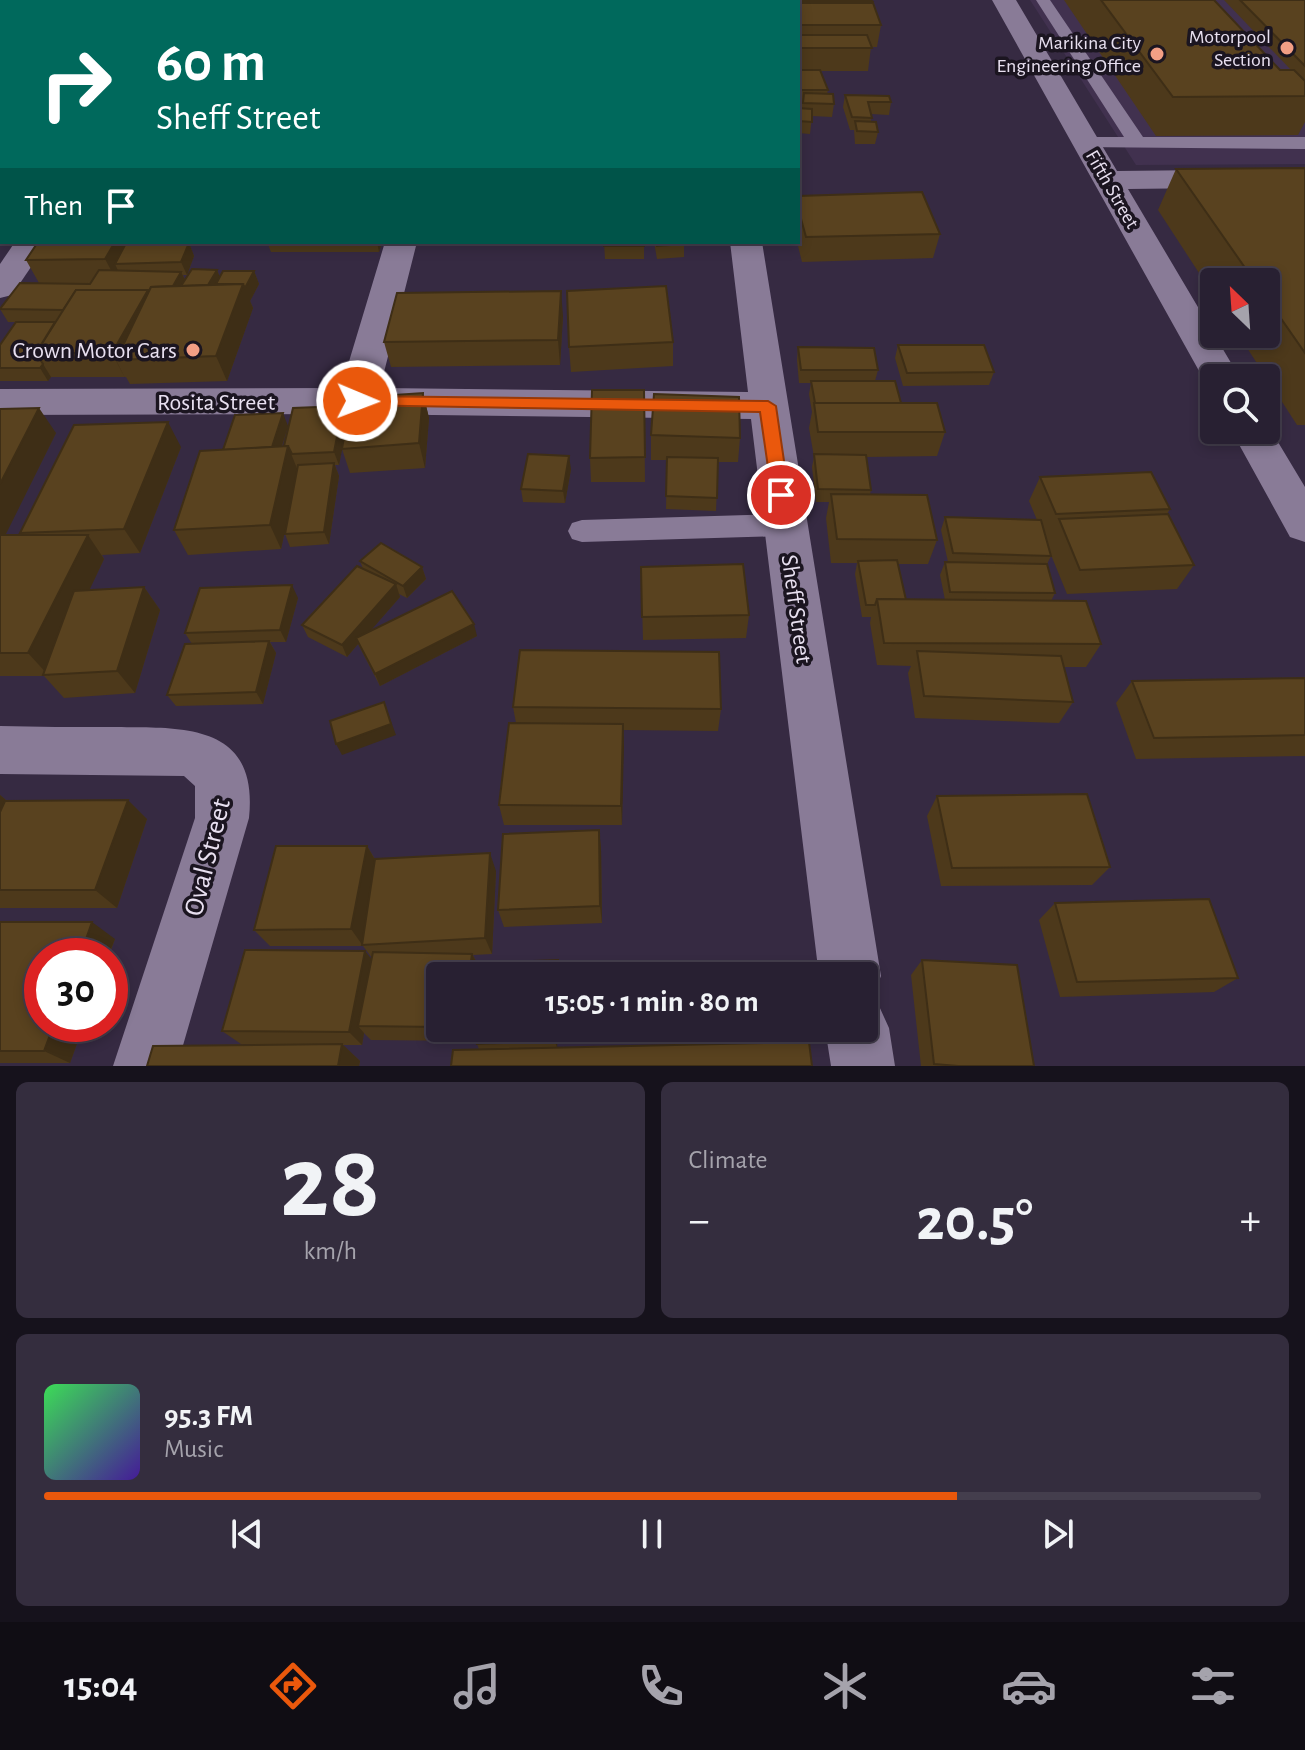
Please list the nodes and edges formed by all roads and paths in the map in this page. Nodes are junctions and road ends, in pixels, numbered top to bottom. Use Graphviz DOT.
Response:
graph roads {
  1 [pos="1004,0"];
  2 [pos="1043,0"];
  3 [pos="1086,143"];
  4 [pos="1137,143"];
  5 [pos="1305,143"];
  6 [pos="1305,178"];
  7 [pos="1108,180"];
  8 [pos="31,244"];
  9 [pos="400,244"];
  10 [pos="746,244"];
  11 [pos="0,288"];
  12 [pos="1213,364"];
  13 [pos="357,401"];
  14 [pos="0,402"];
  15 [pos="768,406"];
  16 [pos="1259,444"];
  17 [pos="785,525"];
  18 [pos="1305,525"];
  19 [pos="582,531"];
  20 [pos="0,750"];
  21 [pos="848,962"];
  22 [pos="859,1042"];
  23 [pos="145,1066"];
  24 [pos="863,1066"];
  1 -- 3 [label="street, Fifth Street"];
  2 -- 4 [label="lane"];
  3 -- 4 [label="lane"];
  3 -- 7 [label="street, Fifth Street"];
  4 -- 5 [label="lane"];
  6 -- 7 [label="street"];
  7 -- 12 [label="street, Fifth Street"];
  8 -- 11 [label="street"];
  9 -- 13 [label="street"];
  10 -- 15 [label="street, Sheff Street"];
  13 -- 14 [label="street, Rosita Street"];
  13 -- 15 [label="street, Rosita Street"];
  15 -- 17 [label="street, Sheff Street"];
  16 -- 18 [label="street"];
  17 -- 19 [label="lane"];
  17 -- 21 [label="street, Sheff Street"];
  20 -- 23 [label="street, Oval Street"];
  22 -- 24 [label="street"];
}
